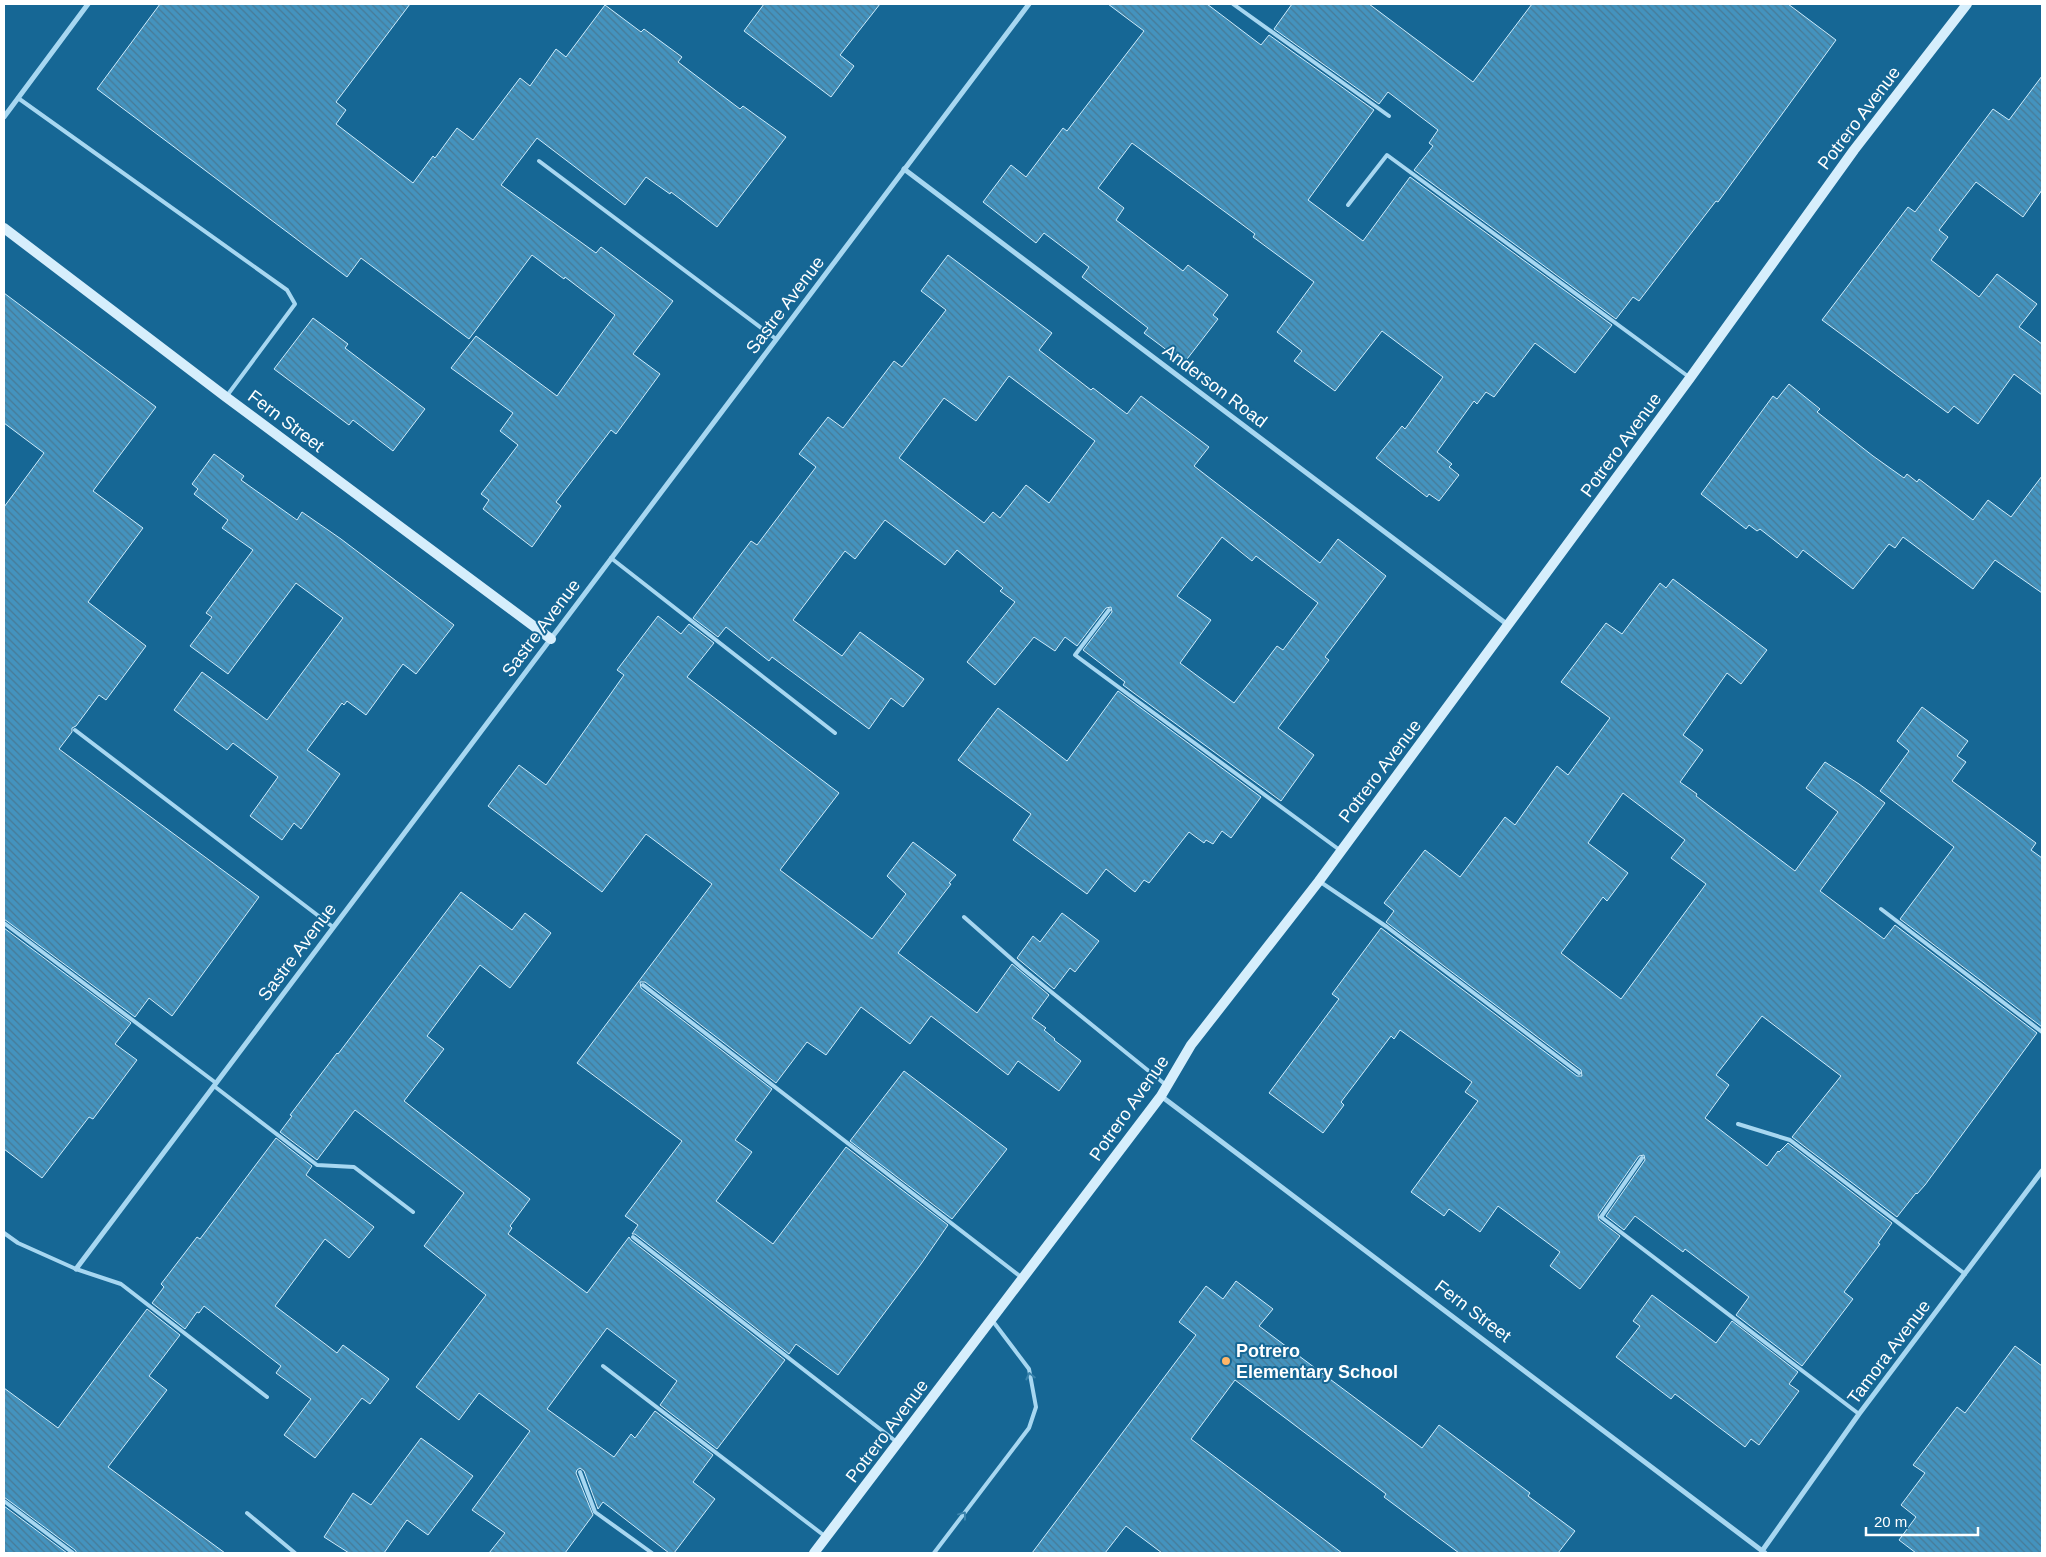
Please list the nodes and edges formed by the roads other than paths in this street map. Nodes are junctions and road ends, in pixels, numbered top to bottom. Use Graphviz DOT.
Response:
graph roads {
  1 [pos="88,4"];
  2 [pos="1029,4"];
  3 [pos="1233,4"];
  4 [pos="1967,4"];
  5 [pos="18,98"];
  6 [pos="1389,116"];
  7 [pos="4,117"];
  8 [pos="539,161"];
  9 [pos="904,170"];
  10 [pos="1348,205"];
  11 [pos="4,228"];
  12 [pos="776,339"];
  13 [pos="1690,378"];
  14 [pos="226,397"];
  15 [pos="611,558"];
  16 [pos="1109,610"];
  17 [pos="1508,625"];
  18 [pos="551,639"];
  19 [pos="74,730"];
  20 [pos="835,733"];
  21 [pos="1341,851"];
  22 [pos="1319,881"];
  23 [pos="1881,909"];
  24 [pos="964,917"];
  25 [pos="4,923"];
  26 [pos="333,927"];
  27 [pos="643,985"];
  28 [pos="2042,1032"];
  29 [pos="1578,1073"];
  30 [pos="215,1084"];
  31 [pos="1168,1086"];
  32 [pos="1161,1096"];
  33 [pos="1738,1124"];
  34 [pos="1642,1158"];
  35 [pos="2042,1171"];
  36 [pos="413,1212"];
  37 [pos="4,1233"];
  38 [pos="633,1237"];
  39 [pos="76,1269"];
  40 [pos="1965,1274"];
  41 [pos="1023,1278"];
  42 [pos="992,1320"];
  43 [pos="603,1366"];
  44 [pos="267,1397"];
  45 [pos="1859,1414"];
  46 [pos="898,1443"];
  47 [pos="580,1472"];
  48 [pos="4,1501"];
  49 [pos="247,1513"];
  50 [pos="827,1537"];
  51 [pos="1763,1552"];
  52 [pos="73,1553"];
  53 [pos="295,1553"];
  54 [pos="652,1553"];
  55 [pos="814,1553"];
  56 [pos="934,1553"];
  1 -- 5 [label="street"];
  2 -- 9 [label="street, Sastre Avenue"];
  3 -- 6 [label="lane"];
  4 -- 13 [label="street, Potrero Avenue"];
  5 -- 7 [label="street"];
  5 -- 14 [label="lane"];
  8 -- 12 [label="lane"];
  9 -- 12 [label="street, Sastre Avenue"];
  9 -- 17 [label="street, Anderson Road"];
  10 -- 13 [label="lane"];
  11 -- 14 [label="street, Fern Street"];
  12 -- 15 [label="street, Sastre Avenue"];
  13 -- 17 [label="street, Potrero Avenue"];
  14 -- 18 [label="street, Fern Street"];
  15 -- 18 [label="street, Sastre Avenue"];
  15 -- 20 [label="lane"];
  16 -- 21 [label="lane"];
  17 -- 21 [label="street, Potrero Avenue"];
  18 -- 26 [label="street, Sastre Avenue"];
  19 -- 26 [label="lane"];
  21 -- 22 [label="street, Potrero Avenue"];
  22 -- 29 [label="lane"];
  22 -- 31 [label="street, Potrero Avenue"];
  23 -- 28 [label="lane"];
  24 -- 31 [label="lane"];
  25 -- 30 [label="lane"];
  26 -- 30 [label="street, Sastre Avenue"];
  27 -- 41 [label="lane"];
  30 -- 36 [label="lane"];
  30 -- 39 [label="street, Sastre Avenue"];
  31 -- 32 [label="street, Potrero Avenue"];
  32 -- 41 [label="street, Potrero Avenue"];
  32 -- 51 [label="street, Fern Street"];
  33 -- 40 [label="lane"];
  34 -- 45 [label="lane"];
  35 -- 40 [label="street, Tamora Avenue"];
  37 -- 39 [label="lane"];
  38 -- 46 [label="lane"];
  39 -- 44 [label="lane"];
  40 -- 45 [label="street, Tamora Avenue"];
  41 -- 42 [label="street, Potrero Avenue"];
  42 -- 46 [label="street, Potrero Avenue"];
  56 -- 42 [label="lane, one-way"];
  43 -- 50 [label="lane"];
  45 -- 51 [label="street, Tamora Avenue"];
  46 -- 50 [label="street, Potrero Avenue"];
  47 -- 54 [label="lane"];
  48 -- 52 [label="lane"];
  49 -- 53 [label="lane"];
  50 -- 55 [label="street, Potrero Avenue"];
}
